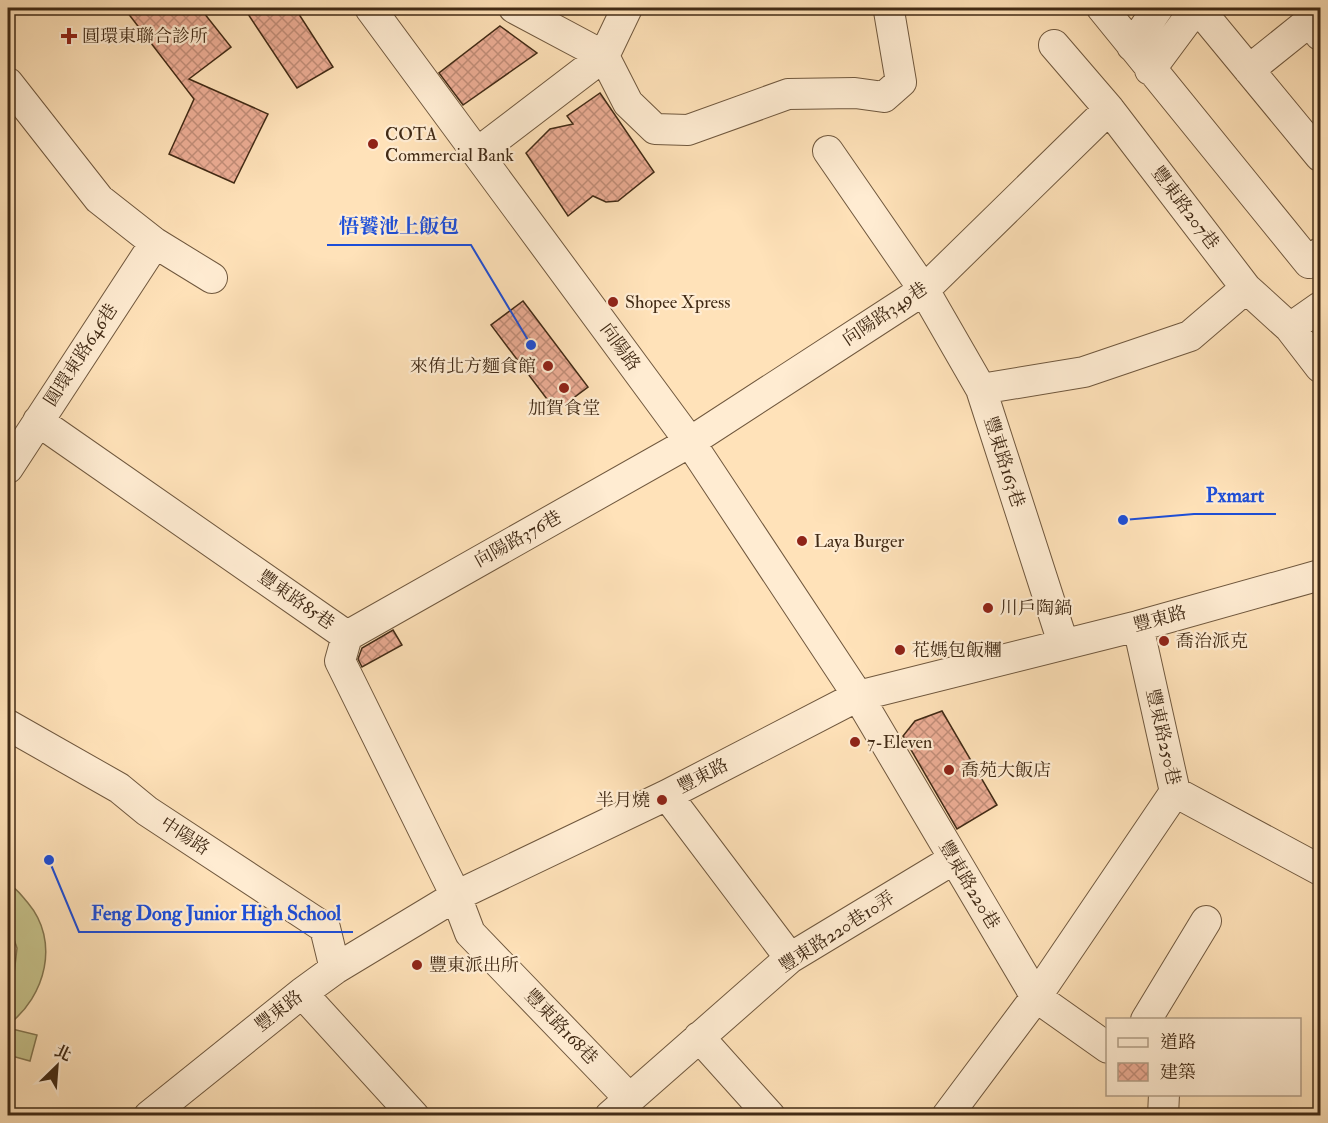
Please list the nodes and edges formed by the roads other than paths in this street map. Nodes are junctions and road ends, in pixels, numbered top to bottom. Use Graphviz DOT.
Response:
graph roads {
  1 [pos="370,8"];
  2 [pos="514,8"];
  3 [pos="627,8"];
  4 [pos="892,8"];
  5 [pos="1102,8"];
  6 [pos="1158,8"];
  7 [pos="1197,8"];
  8 [pos="1320,35"];
  9 [pos="1054,45"];
  10 [pos="1132,46"];
  11 [pos="604,56"];
  12 [pos="1150,70"];
  13 [pos="1250,70"];
  14 [pos="8,83"];
  15 [pos="1109,109"];
  16 [pos="828,151"];
  17 [pos="477,153"];
  18 [pos="1320,156"];
  19 [pos="155,243"];
  20 [pos="1320,253"];
  21 [pos="212,278"];
  22 [pos="1246,288"];
  23 [pos="924,290"];
  24 [pos="1320,307"];
  25 [pos="1290,328"];
  26 [pos="1320,367"];
  27 [pos="981,389"];
  28 [pos="38,421"];
  29 [pos="690,442"];
  30 [pos="8,468"];
  31 [pos="1320,575"];
  32 [pos="1138,626"];
  33 [pos="347,636"];
  34 [pos="1062,643"];
  35 [pos="858,696"];
  36 [pos="8,725"];
  37 [pos="1175,792"];
  38 [pos="667,795"];
  39 [pos="954,859"];
  40 [pos="1320,870"];
  41 [pos="456,896"];
  42 [pos="1206,921"];
  43 [pos="790,958"];
  44 [pos="336,969"];
  45 [pos="302,993"];
  46 [pos="1036,997"];
  47 [pos="1147,1018"];
  48 [pos="699,1037"];
  49 [pos="1106,1047"];
  50 [pos="1164,1096"];
  51 [pos="620,1107"];
  52 [pos="149,1116"];
  53 [pos="414,1116"];
  54 [pos="770,1116"];
  55 [pos="947,1116"];
  56 [pos="1163,1116"];
  1 -- 17 [label="street, 向陽路"];
  2 -- 11 [label="street"];
  3 -- 11 [label="street"];
  4 -- 11 [label="street"];
  5 -- 10 [label="street"];
  6 -- 10 [label="street"];
  7 -- 12 [label="street"];
  7 -- 13 [label="street"];
  8 -- 13 [label="street"];
  9 -- 15 [label="street, 豐東路207巷"];
  10 -- 12 [label="street"];
  11 -- 17 [label="street"];
  12 -- 20 [label="street"];
  13 -- 18 [label="street"];
  14 -- 19 [label="street"];
  15 -- 22 [label="street, 豐東路207巷"];
  15 -- 23 [label="street, 向陽路349巷"];
  16 -- 23 [label="street, 豐東路163巷"];
  17 -- 29 [label="street, 向陽路"];
  19 -- 21 [label="street"];
  19 -- 28 [label="street, 圓環東路646巷"];
  22 -- 25 [label="street, 豐東路207巷"];
  22 -- 27 [label="street"];
  23 -- 27 [label="street, 豐東路163巷"];
  23 -- 29 [label="street, 向陽路349巷"];
  24 -- 25 [label="street"];
  25 -- 26 [label="street, 豐東路207巷"];
  27 -- 34 [label="street, 豐東路163巷"];
  28 -- 30 [label="street, 圓環東路646巷"];
  28 -- 33 [label="street, 豐東路85巷"];
  29 -- 33 [label="street, 向陽路376巷"];
  29 -- 35 [label="street, 向陽路"];
  31 -- 32 [label="street, 豐東路"];
  32 -- 34 [label="street, 豐東路"];
  32 -- 37 [label="street, 豐東路250巷"];
  33 -- 41 [label="street, 豐東路85巷"];
  34 -- 35 [label="street, 豐東路"];
  35 -- 38 [label="street, 豐東路"];
  35 -- 39 [label="street, 豐東路220巷"];
  36 -- 44 [label="street, 中陽路"];
  37 -- 40 [label="street, 豐東路250巷"];
  37 -- 46 [label="street"];
  38 -- 41 [label="street, 豐東路"];
  38 -- 43 [label="street"];
  39 -- 43 [label="street, 豐東路220巷10弄"];
  39 -- 46 [label="street, 豐東路220巷"];
  41 -- 44 [label="street, 豐東路"];
  41 -- 51 [label="street, 豐東路168巷"];
  42 -- 47 [label="street"];
  43 -- 48 [label="street, 豐東路220巷10弄"];
  44 -- 45 [label="street, 豐東路"];
  45 -- 52 [label="street, 豐東路"];
  45 -- 53 [label="street"];
  46 -- 49 [label="street, 豐東路220巷"];
  46 -- 55 [label="street"];
  48 -- 51 [label="street, 豐東路168巷"];
  48 -- 54 [label="street"];
  50 -- 56 [label="street"];
}
